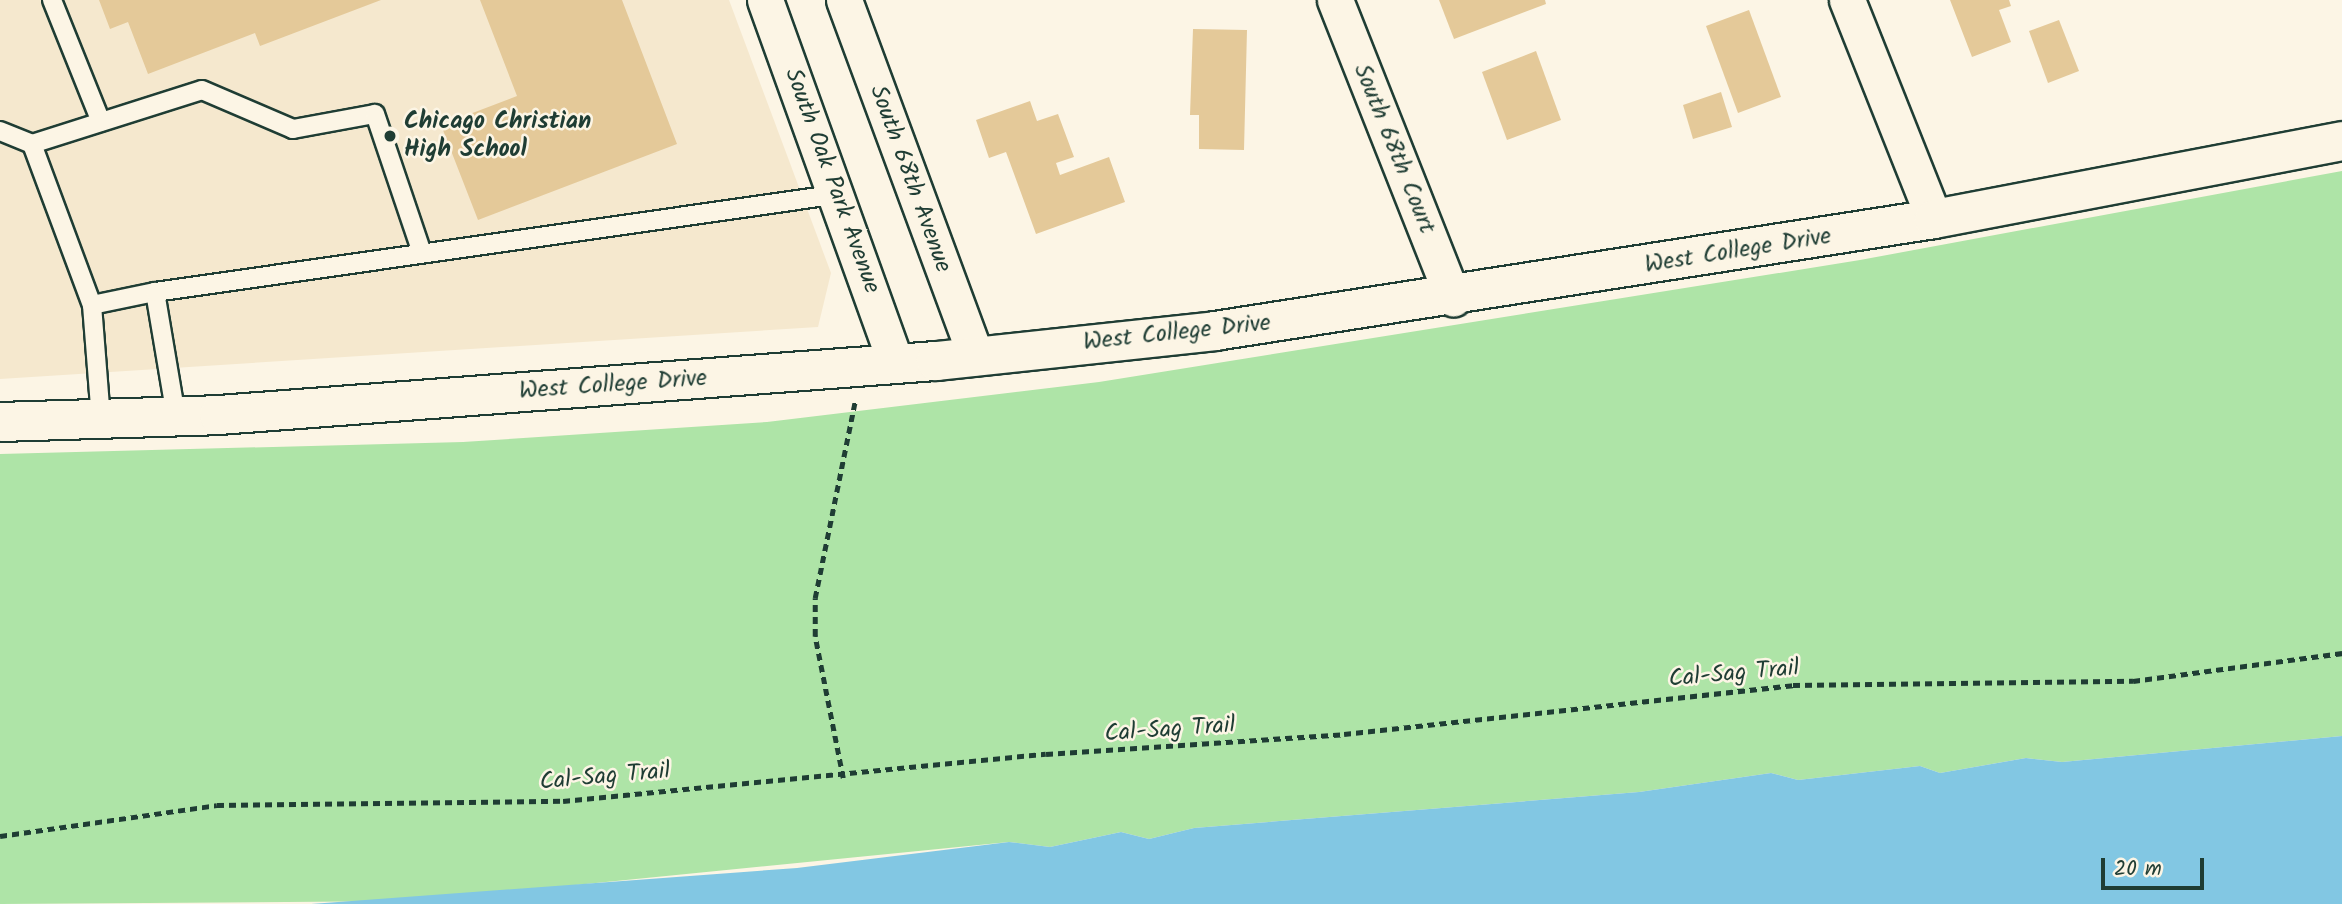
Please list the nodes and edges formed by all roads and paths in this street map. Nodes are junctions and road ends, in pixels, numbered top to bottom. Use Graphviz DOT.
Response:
graph roads {
  1 [pos="52,0"];
  2 [pos="765,0"];
  3 [pos="845,0"];
  4 [pos="1335,0"];
  5 [pos="1847,0"];
  6 [pos="101,122"];
  7 [pos="0,131"];
  8 [pos="2342,141"];
  9 [pos="32,144"];
  10 [pos="839,194"];
  11 [pos="1934,219"];
  12 [pos="422,253"];
  13 [pos="155,292"];
  14 [pos="1453,298"];
  15 [pos="92,305"];
  16 [pos="976,357"];
  17 [pos="896,364"];
  18 [pos="851,367"];
  19 [pos="176,416"];
  20 [pos="101,419"];
  21 [pos="0,422"];
  22 [pos="2342,653"];
  23 [pos="844,778"];
  24 [pos="0,836"];
  1 -- 6 [label="lane"];
  2 -- 10 [label="street, South Oak Park Avenue"];
  3 -- 16 [label="street, South 68th Avenue"];
  4 -- 14 [label="street, South 68th Court"];
  5 -- 11 [label="street"];
  6 -- 9 [label="lane"];
  6 -- 12 [label="lane"];
  7 -- 9 [label="lane"];
  8 -- 11 [label="main road, West College Drive"];
  9 -- 15 [label="lane"];
  10 -- 12 [label="lane"];
  10 -- 17 [label="street, South Oak Park Avenue"];
  11 -- 14 [label="main road, West College Drive"];
  12 -- 13 [label="lane"];
  13 -- 15 [label="lane"];
  13 -- 19 [label="lane"];
  14 -- 16 [label="main road, West College Drive"];
  15 -- 20 [label="lane"];
  16 -- 17 [label="main road, West College Drive"];
  17 -- 18 [label="main road, West College Drive"];
  18 -- 19 [label="main road, West College Drive"];
  18 -- 23 [label="path"];
  19 -- 20 [label="main road, West College Drive"];
  20 -- 21 [label="main road, West College Drive"];
  22 -- 23 [label="path, Cal-Sag Trail"];
  23 -- 24 [label="path, Cal-Sag Trail"];
}
